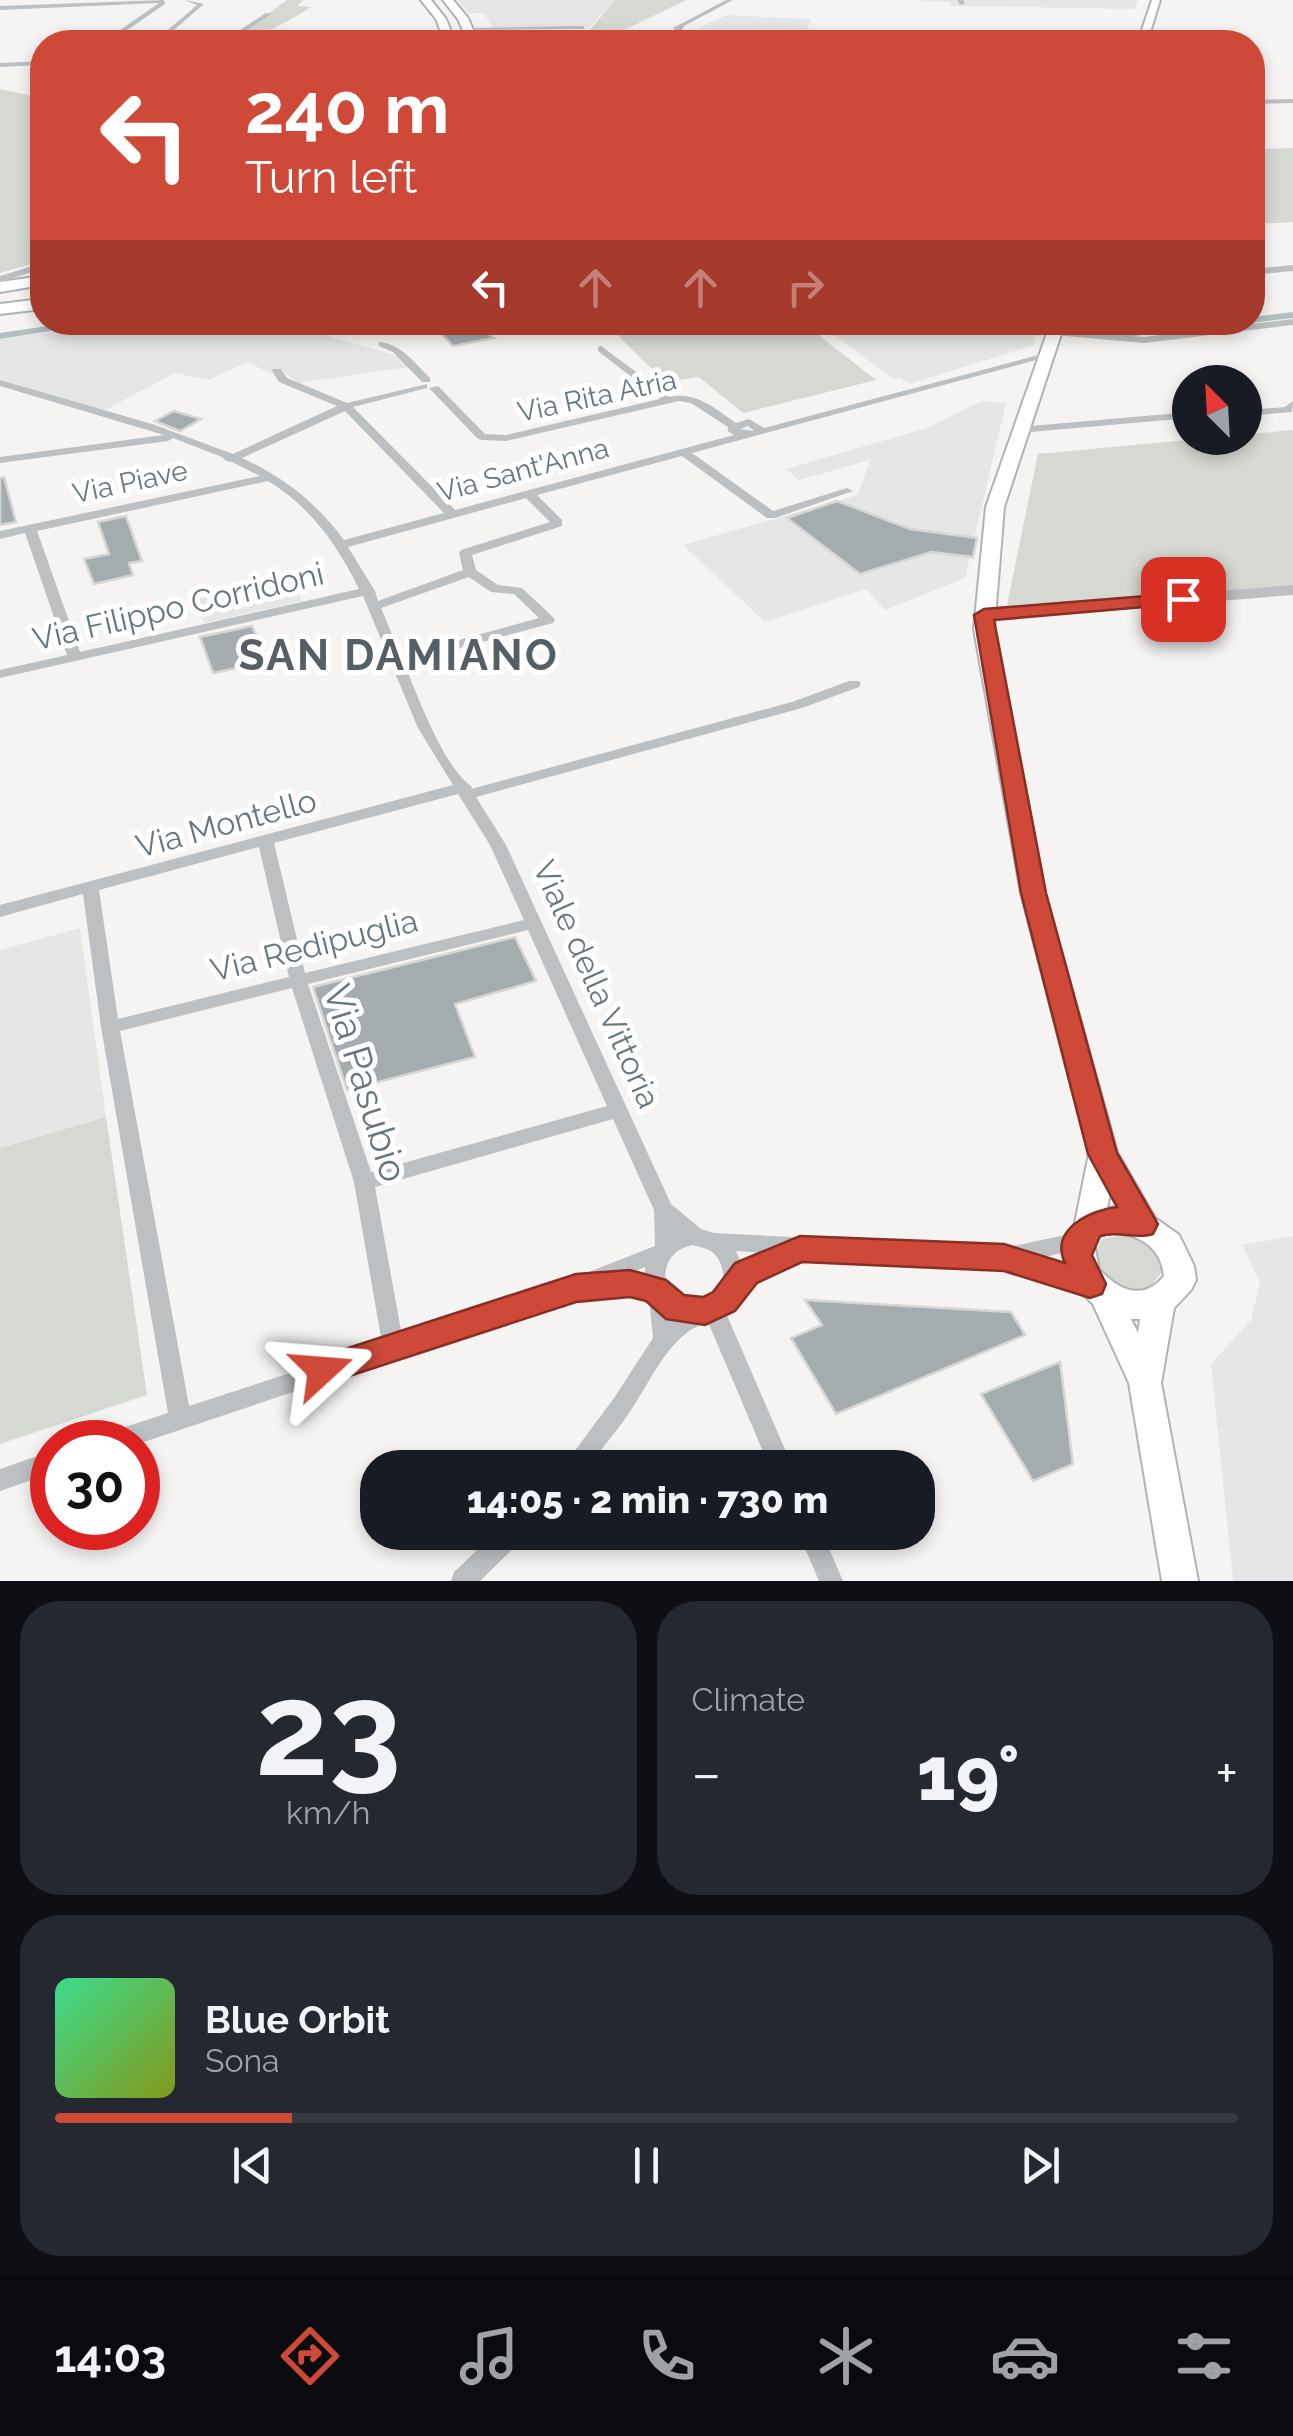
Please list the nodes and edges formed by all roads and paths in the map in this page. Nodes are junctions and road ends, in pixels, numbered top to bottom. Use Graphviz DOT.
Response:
graph roads {
  1 [pos="37,0"];
  2 [pos="163,0"];
  3 [pos="188,0"];
  4 [pos="426,0"];
  5 [pos="448,0"];
  6 [pos="730,0"];
  7 [pos="1156,0"];
  8 [pos="28,7"];
  9 [pos="0,8"];
  10 [pos="268,14"];
  11 [pos="478,14"];
  12 [pos="159,27"];
  13 [pos="142,28"];
  14 [pos="583,28"];
  15 [pos="175,29"];
  16 [pos="125,30"];
  17 [pos="243,30"];
  18 [pos="444,30"];
  19 [pos="467,30"];
  20 [pos="487,30"];
  21 [pos="675,30"];
  22 [pos="1146,30"];
  23 [pos="30,64"];
  24 [pos="0,65"];
  25 [pos="1265,102"];
  26 [pos="1293,102"];
  27 [pos="1293,268"];
  28 [pos="30,271"];
  29 [pos="1265,271"];
  30 [pos="30,282"];
  31 [pos="0,283"];
  32 [pos="30,308"];
  33 [pos="0,310"];
  34 [pos="1293,322"];
  35 [pos="1265,325"];
  36 [pos="1054,335"];
  37 [pos="1107,335"];
  38 [pos="1185,335"];
  39 [pos="382,344"];
  40 [pos="602,348"];
  41 [pos="1046,356"];
  42 [pos="1002,367"];
  43 [pos="280,376"];
  44 [pos="1039,379"];
  45 [pos="0,382"];
  46 [pos="428,385"];
  47 [pos="668,400"];
  48 [pos="1293,404"];
  49 [pos="346,406"];
  50 [pos="1262,412"];
  51 [pos="1172,417"];
  52 [pos="735,427"];
  53 [pos="1019,430"];
  54 [pos="172,437"];
  55 [pos="685,453"];
  56 [pos="230,459"];
  57 [pos="0,460"];
  58 [pos="271,477"];
  59 [pos="847,491"];
  60 [pos="529,494"];
  61 [pos="452,514"];
  62 [pos="30,529"];
  63 [pos="0,535"];
  64 [pos="340,545"];
  65 [pos="470,572"];
  66 [pos="1293,590"];
  67 [pos="368,591"];
  68 [pos="375,606"];
  69 [pos="984,615"];
  70 [pos="76,658"];
  71 [pos="396,661"];
  72 [pos="0,674"];
  73 [pos="854,684"];
  74 [pos="468,790"];
  75 [pos="266,842"];
  76 [pos="90,887"];
  77 [pos="0,911"];
  78 [pos="533,922"];
  79 [pos="298,980"];
  80 [pos="110,1028"];
  81 [pos="619,1110"];
  82 [pos="1103,1154"];
  83 [pos="364,1182"];
  84 [pos="664,1210"];
  85 [pos="1142,1224"];
  86 [pos="1084,1234"];
  87 [pos="703,1240"];
  88 [pos="800,1249"];
  89 [pos="663,1250"];
  90 [pos="1004,1257"];
  91 [pos="736,1281"];
  92 [pos="576,1288"];
  93 [pos="1098,1290"];
  94 [pos="657,1293"];
  95 [pos="1159,1303"];
  96 [pos="704,1310"];
  97 [pos="664,1340"];
  98 [pos="393,1346"];
  99 [pos="1145,1383"];
  100 [pos="180,1420"];
  101 [pos="160,1426"];
  102 [pos="587,1450"];
  103 [pos="773,1450"];
  104 [pos="30,1470"];
  105 [pos="0,1480"];
  106 [pos="495,1550"];
  107 [pos="818,1550"];
  108 [pos="463,1581"];
  109 [pos="831,1581"];
  110 [pos="1180,1581"];
  1 -- 8 [label="street"];
  2 -- 8 [label="street"];
  2 -- 16 [label="street"];
  3 -- 15 [label="street"];
  4 -- 18 [label="main road"];
  5 -- 19 [label="main road"];
  6 -- 21 [label="street"];
  7 -- 22 [label="main road"];
  8 -- 9 [label="street"];
  10 -- 17 [label="street"];
  11 -- 20 [label="street"];
  12 -- 15 [label="street"];
  13 -- 16 [label="street"];
  14 -- 20 [label="street"];
  23 -- 24 [label="street"];
  25 -- 26 [label="street"];
  27 -- 29 [label="street"];
  28 -- 31 [label="street"];
  30 -- 31 [label="main road"];
  32 -- 33 [label="main road"];
  34 -- 35 [label="street"];
  36 -- 41 [label="main road"];
  37 -- 38 [label="street"];
  39 -- 46 [label="street, Via Rita Atria"];
  40 -- 47 [label="street"];
  41 -- 42 [label="street, Via Sant'Anna"];
  41 -- 44 [label="main road"];
  42 -- 44 [label="street"];
  42 -- 52 [label="street, Via Sant'Anna"];
  43 -- 49 [label="street"];
  44 -- 53 [label="main road"];
  45 -- 54 [label="street, Viale della Vittoria"];
  46 -- 47 [label="street, Via Rita Atria"];
  46 -- 49 [label="street"];
  47 -- 52 [label="street, Via Rita Atria"];
  48 -- 50 [label="street"];
  49 -- 56 [label="street"];
  49 -- 61 [label="street"];
  51 -- 53 [label="street"];
  52 -- 55 [label="street, Via Sant'Anna"];
  53 -- 69 [label="main road"];
  54 -- 56 [label="street, Viale della Vittoria"];
  54 -- 57 [label="street"];
  55 -- 59 [label="street"];
  55 -- 60 [label="street, Via Sant'Anna"];
  56 -- 58 [label="street, Viale della Vittoria"];
  58 -- 62 [label="street, Via Piave"];
  58 -- 64 [label="street, Viale della Vittoria"];
  60 -- 61 [label="street, Via Sant'Anna"];
  60 -- 65 [label="street"];
  61 -- 64 [label="street, Via Sant'Anna"];
  62 -- 63 [label="street, Via Piave"];
  62 -- 70 [label="street"];
  64 -- 67 [label="street, Viale della Vittoria"];
  65 -- 68 [label="street"];
  65 -- 71 [label="street"];
  66 -- 69 [label="street"];
  67 -- 68 [label="street, Viale della Vittoria"];
  67 -- 70 [label="street, Via Filippo Corridoni"];
  68 -- 71 [label="street, Viale della Vittoria"];
  69 -- 82 [label="main road"];
  70 -- 72 [label="street, Via Filippo Corridoni"];
  71 -- 74 [label="street, Viale della Vittoria"];
  73 -- 74 [label="street, Via Montello"];
  74 -- 75 [label="street, Via Montello"];
  74 -- 78 [label="street, Viale della Vittoria"];
  75 -- 76 [label="street, Via Montello"];
  75 -- 79 [label="street, Via Pasubio"];
  76 -- 77 [label="street, Via Montello"];
  76 -- 80 [label="street"];
  78 -- 79 [label="street, Via Redipuglia"];
  78 -- 81 [label="street, Viale della Vittoria"];
  79 -- 80 [label="street, Via Redipuglia"];
  79 -- 83 [label="street, Via Pasubio"];
  80 -- 100 [label="street"];
  81 -- 83 [label="street"];
  81 -- 84 [label="street, Viale della Vittoria"];
  82 -- 85 [label="main road"];
  82 -- 86 [label="main road"];
  83 -- 98 [label="street, Via Pasubio"];
  84 -- 87 [label="street, Viale della Vittoria"];
  84 -- 89 [label="street, Viale della Vittoria"];
  85 -- 86 [label="main road"];
  85 -- 95 [label="main road"];
  86 -- 90 [label="street"];
  86 -- 93 [label="main road"];
  87 -- 88 [label="street"];
  87 -- 89 [label="street"];
  87 -- 91 [label="street"];
  88 -- 90 [label="street"];
  88 -- 91 [label="street"];
  89 -- 92 [label="street"];
  89 -- 94 [label="street"];
  90 -- 93 [label="street"];
  91 -- 96 [label="street"];
  92 -- 94 [label="street"];
  92 -- 98 [label="street"];
  93 -- 95 [label="main road"];
  93 -- 99 [label="main road"];
  94 -- 96 [label="street"];
  94 -- 97 [label="street"];
  95 -- 99 [label="main road"];
  96 -- 97 [label="street"];
  96 -- 103 [label="street"];
  97 -- 102 [label="street"];
  98 -- 100 [label="street"];
  99 -- 110 [label="main road"];
  100 -- 101 [label="street"];
  104 -- 105 [label="street"];
  106 -- 108 [label="street"];
  107 -- 109 [label="street"];
}
